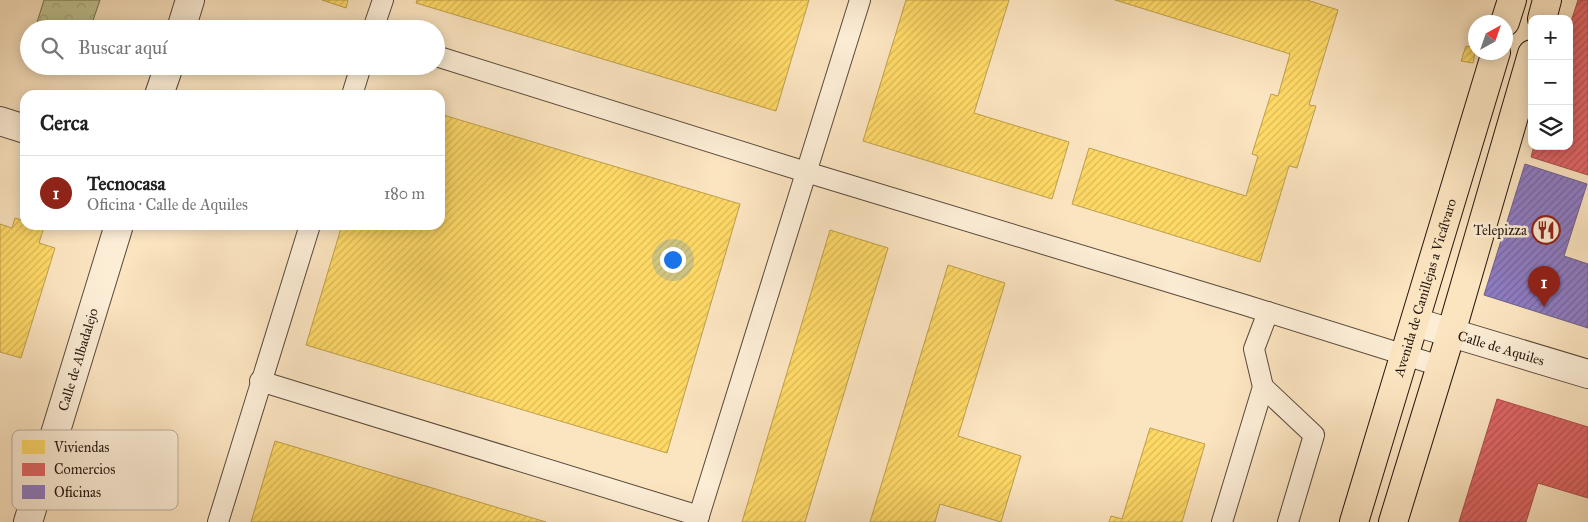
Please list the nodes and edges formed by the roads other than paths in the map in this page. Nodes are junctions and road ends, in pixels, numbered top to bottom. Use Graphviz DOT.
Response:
graph roads {
  1 [pos="190,0"];
  2 [pos="382,0"];
  3 [pos="860,0"];
  4 [pos="1512,0"];
  5 [pos="1548,0"];
  6 [pos="1507,15"];
  7 [pos="1543,15"];
  8 [pos="183,20"];
  9 [pos="376,20"];
  10 [pos="445,59"];
  11 [pos="1494,60"];
  12 [pos="1530,60"];
  13 [pos="166,75"];
  14 [pos="358,75"];
  15 [pos="162,90"];
  16 [pos="354,90"];
  17 [pos="0,121"];
  18 [pos="20,127"];
  19 [pos="806,172"];
  20 [pos="117,230"];
  21 [pos="308,230"];
  22 [pos="1268,312"];
  23 [pos="1415,322"];
  24 [pos="1450,333"];
  25 [pos="1404,356"];
  26 [pos="1440,366"];
  27 [pos="1588,374"];
  28 [pos="260,382"];
  29 [pos="1263,388"];
  30 [pos="56,430"];
  31 [pos="32,510"];
  32 [pos="698,519"];
  33 [pos="28,522"];
  34 [pos="218,522"];
  35 [pos="1222,522"];
  36 [pos="1288,522"];
  37 [pos="1354,522"];
  38 [pos="1393,522"];
  1 -- 8 [label="street"];
  2 -- 9 [label="lane"];
  3 -- 19 [label="lane"];
  4 -- 6 [label="main road"];
  5 -- 7 [label="main road"];
  10 -- 19 [label="lane"];
  11 -- 23 [label="main road, Avenida de Canillejas a Vicálvaro"];
  12 -- 24 [label="main road"];
  13 -- 15 [label="street"];
  14 -- 16 [label="lane"];
  17 -- 18 [label="street"];
  19 -- 22 [label="lane"];
  19 -- 32 [label="lane"];
  20 -- 30 [label="street, Calle de Albadalejo"];
  21 -- 28 [label="lane"];
  22 -- 25 [label="lane"];
  22 -- 29 [label="lane"];
  23 -- 24 [label="street, Calle de Aquiles"];
  23 -- 25 [label="main road, Avenida de Canillejas a Vicálvaro"];
  24 -- 26 [label="main road"];
  24 -- 27 [label="street, Calle de Aquiles"];
  25 -- 26 [label="lane"];
  25 -- 37 [label="main road, Avenida de Canillejas a Vicálvaro"];
  26 -- 38 [label="main road"];
  28 -- 32 [label="lane"];
  28 -- 34 [label="lane"];
  29 -- 35 [label="lane"];
  29 -- 36 [label="lane"];
  31 -- 33 [label="street, Calle de Albadalejo"];
}
